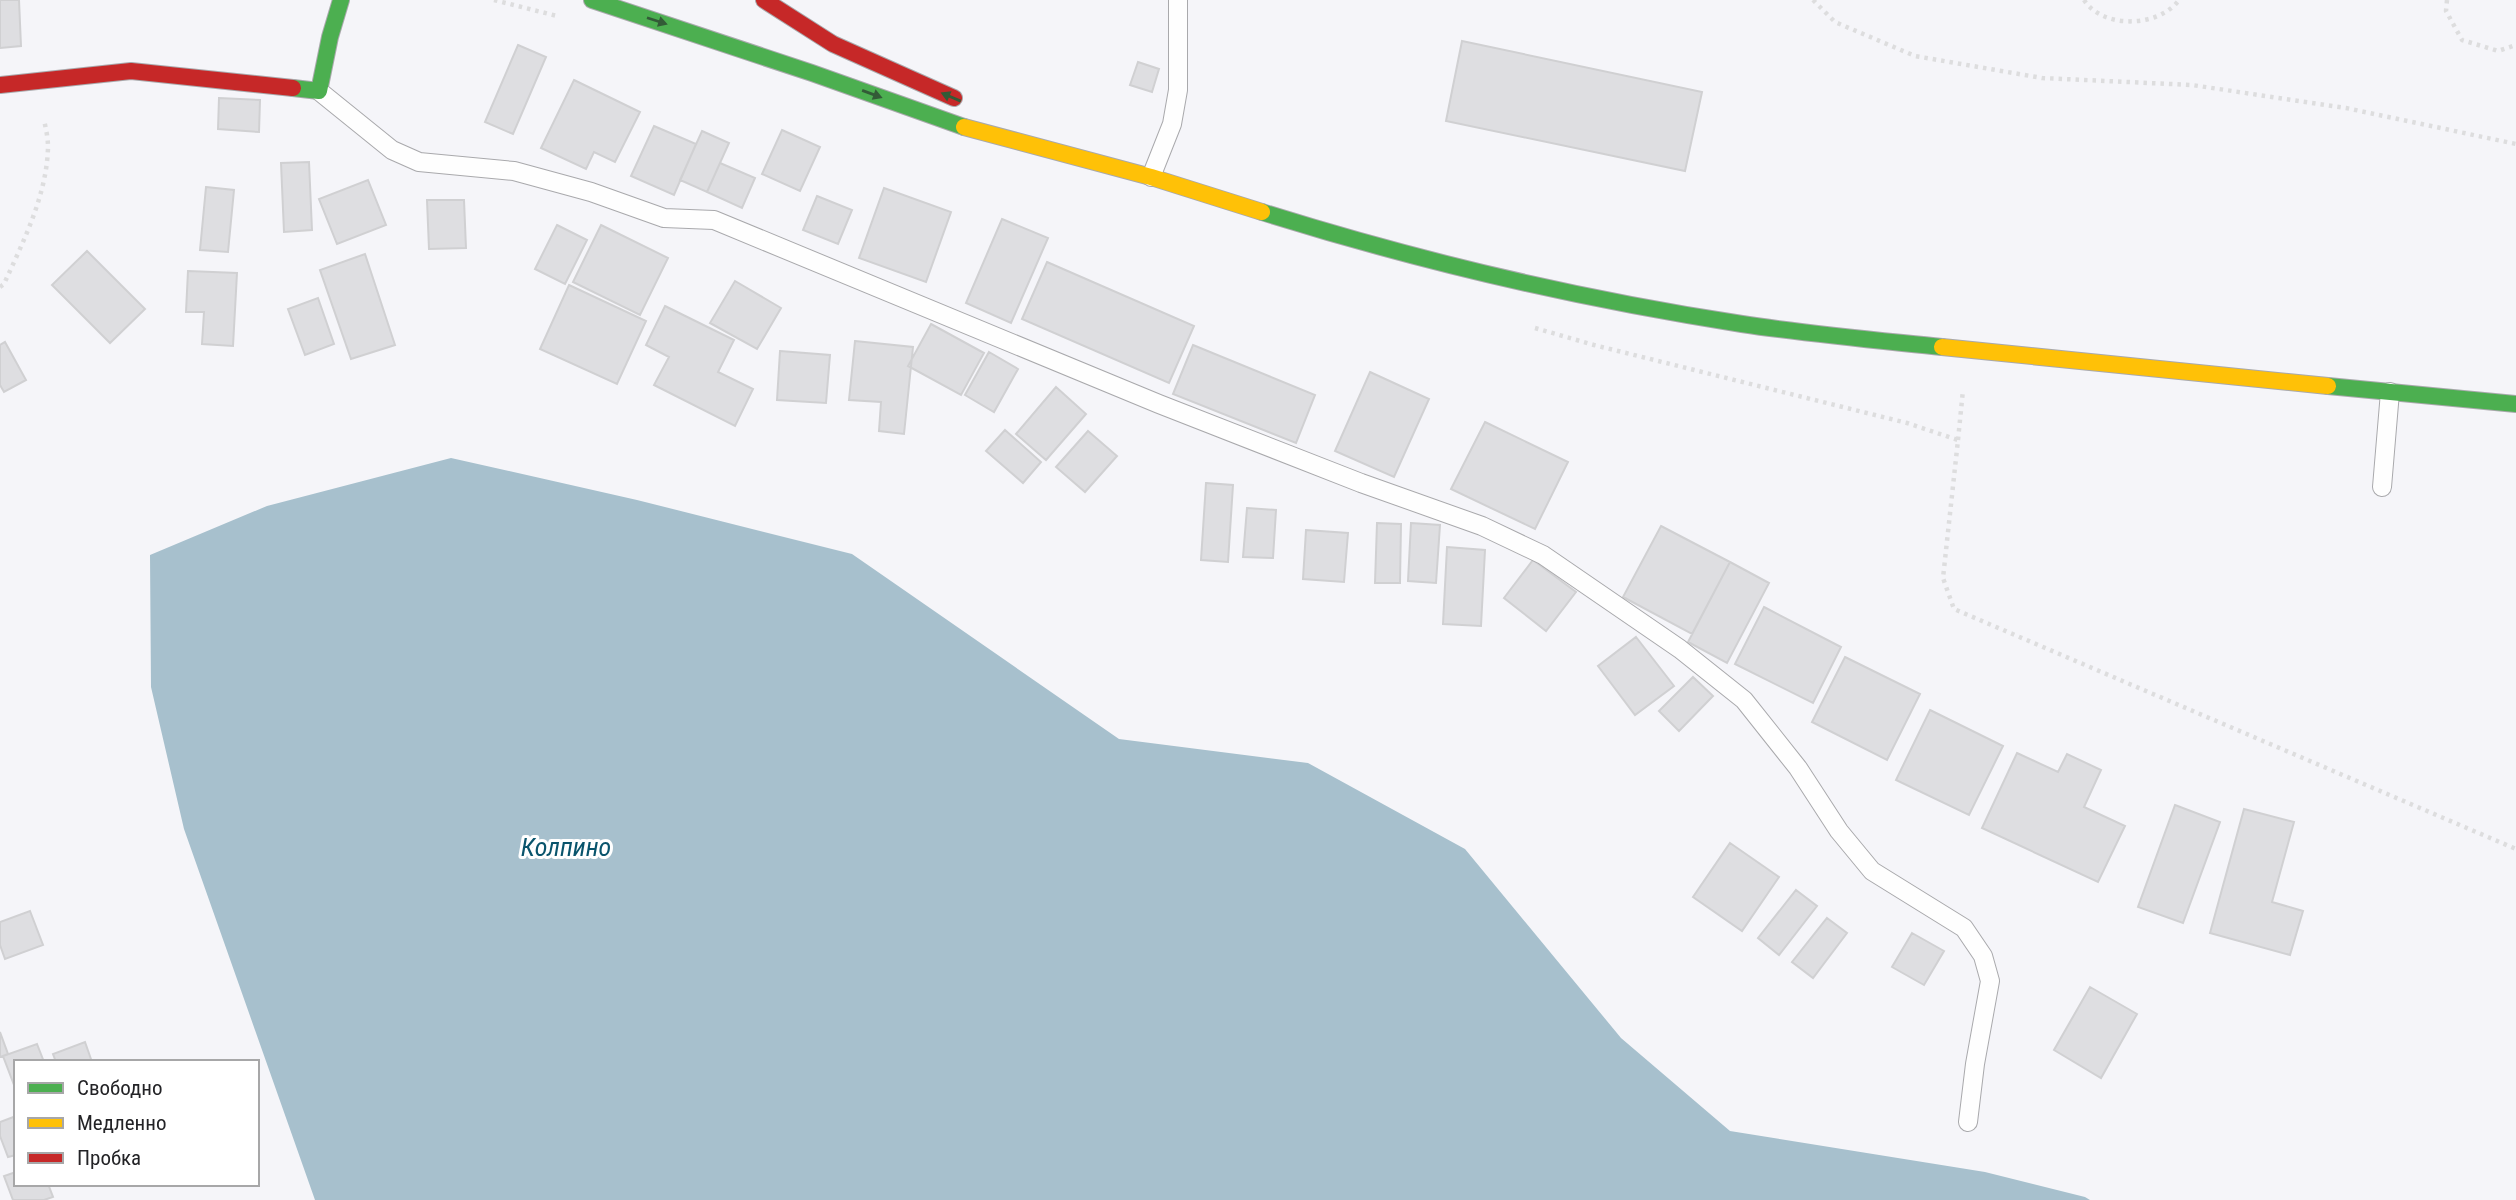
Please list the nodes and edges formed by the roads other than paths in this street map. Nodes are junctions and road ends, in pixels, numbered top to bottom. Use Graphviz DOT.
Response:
graph roads {
  1 [pos="341,0"];
  2 [pos="592,0"];
  3 [pos="764,0"];
  4 [pos="1178,0"];
  5 [pos="0,85"];
  6 [pos="319,91"];
  7 [pos="965,103"];
  8 [pos="1014,123"];
  9 [pos="1151,177"];
  10 [pos="2390,392"];
  11 [pos="2516,404"];
  12 [pos="2382,487"];
  13 [pos="1968,1122"];
  1 -- 6 [label="main road"];
  2 -- 9 [label="main road, one-way"];
  7 -- 3 [label="main road, one-way"];
  4 -- 9 [label="lane"];
  5 -- 6 [label="main road"];
  6 -- 13 [label="lane"];
  8 -- 9 [label="main road"];
  9 -- 10 [label="main road"];
  10 -- 11 [label="main road"];
  10 -- 12 [label="lane"];
}
